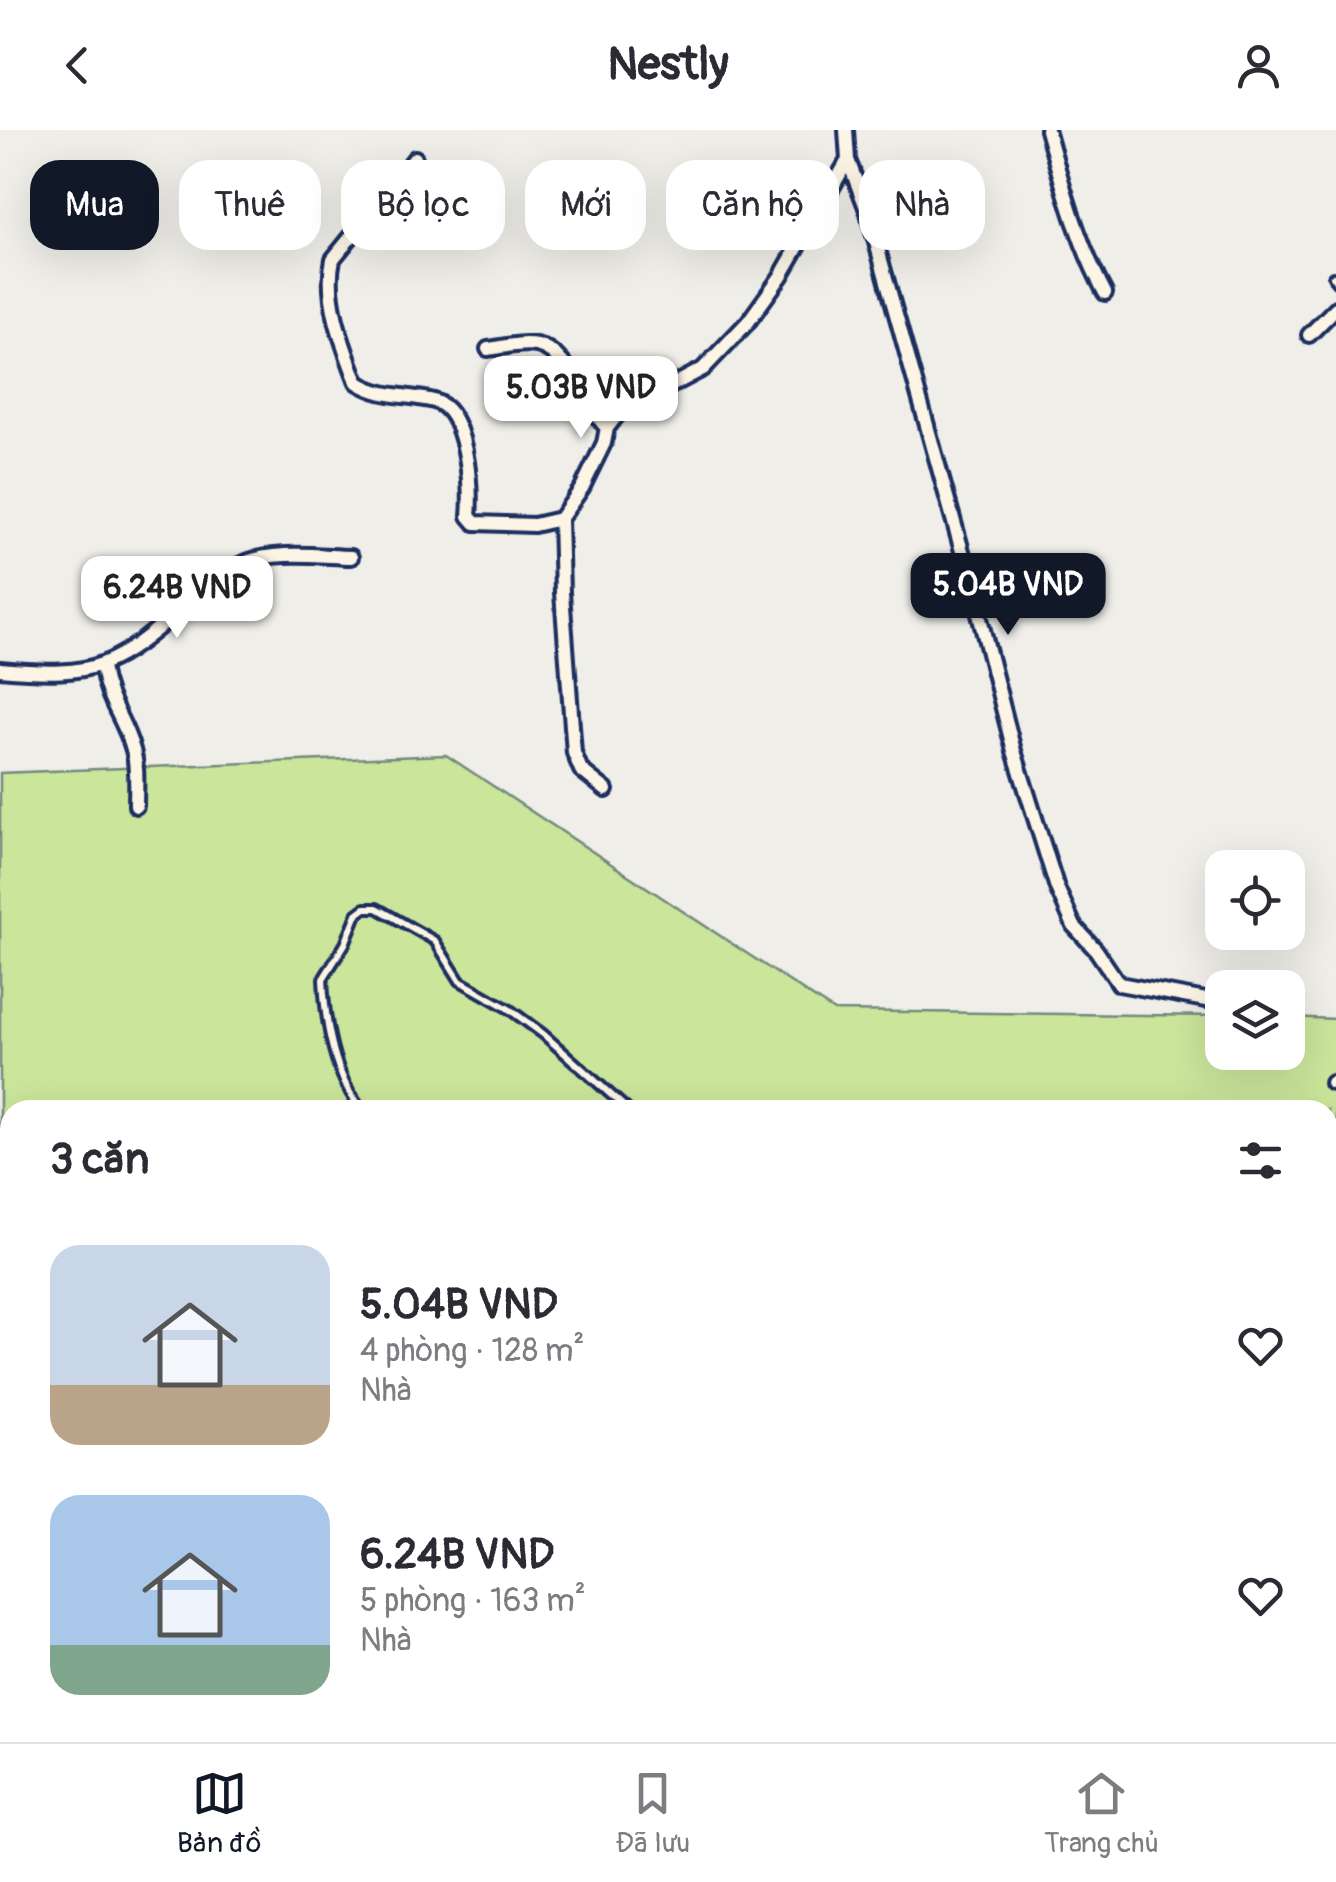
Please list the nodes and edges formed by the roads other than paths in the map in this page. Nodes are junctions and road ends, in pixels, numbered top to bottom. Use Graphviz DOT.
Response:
graph roads {
  1 [pos="846,130"];
  2 [pos="1046,130"];
  3 [pos="416,158"];
  4 [pos="848,160"];
  5 [pos="839,175"];
  6 [pos="795,250"];
  7 [pos="1105,292"];
  8 [pos="1336,308"];
  9 [pos="1308,335"];
  10 [pos="488,350"];
  11 [pos="526,370"];
  12 [pos="572,377"];
  13 [pos="607,428"];
  14 [pos="560,519"];
  15 [pos="351,557"];
  16 [pos="102,666"];
  17 [pos="0,669"];
  18 [pos="606,790"];
  19 [pos="136,806"];
  20 [pos="1205,1001"];
  21 [pos="353,1100"];
  22 [pos="618,1100"];
  1 -- 4 [label="street"];
  2 -- 7 [label="street"];
  3 -- 14 [label="street"];
  4 -- 5 [label="street"];
  4 -- 20 [label="street"];
  6 -- 13 [label="street"];
  8 -- 9 [label="street"];
  10 -- 12 [label="street"];
  11 -- 12 [label="lane"];
  12 -- 13 [label="street"];
  13 -- 14 [label="street"];
  14 -- 18 [label="street"];
  15 -- 16 [label="street"];
  16 -- 17 [label="street"];
  16 -- 19 [label="street"];
  21 -- 22 [label="lane"];
}
